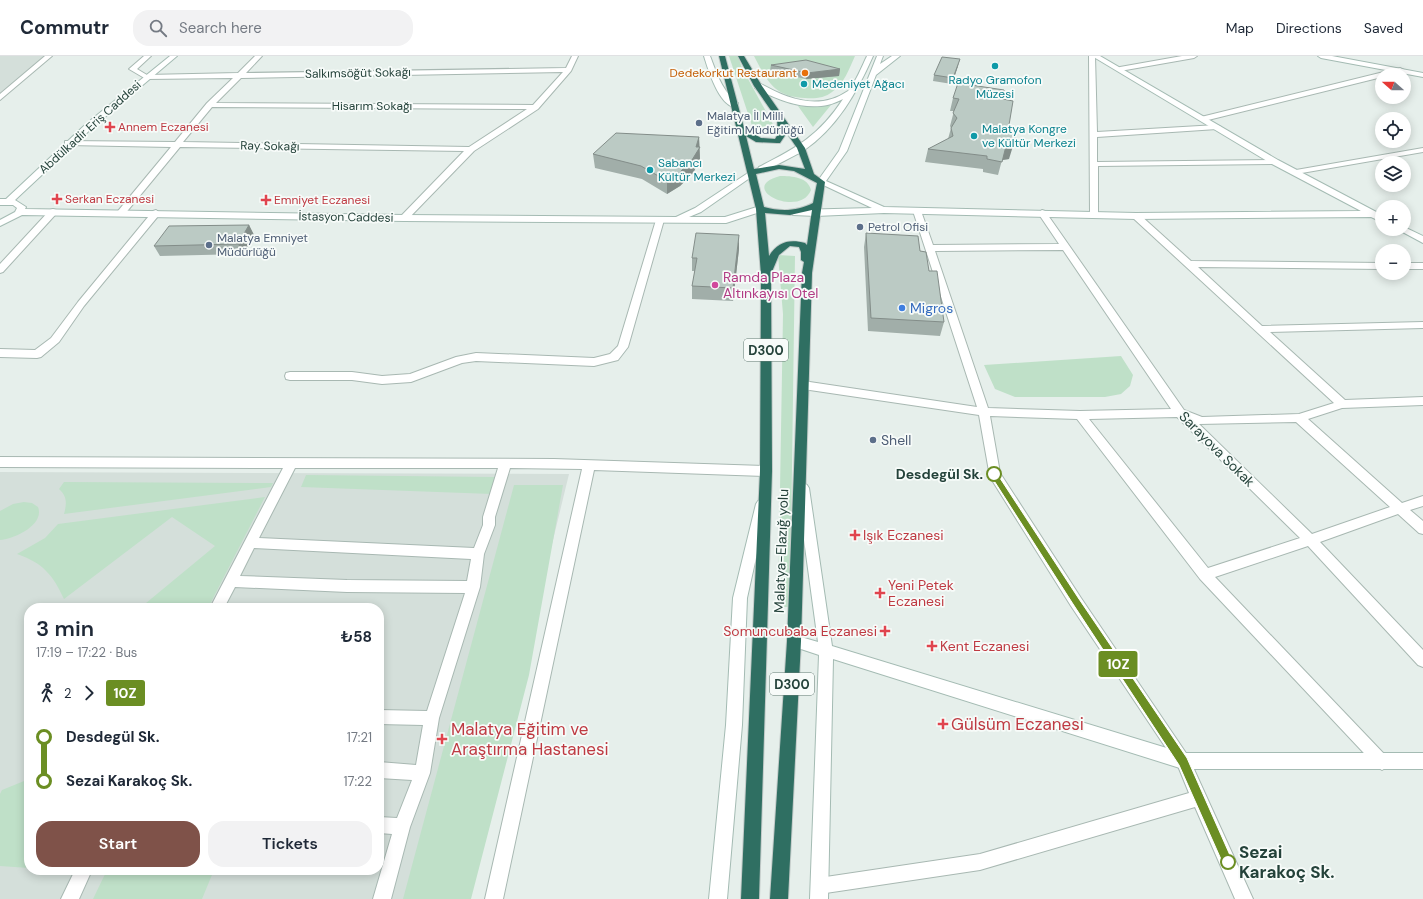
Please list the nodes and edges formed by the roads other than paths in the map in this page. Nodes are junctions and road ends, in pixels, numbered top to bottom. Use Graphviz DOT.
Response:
graph roads {
  1 [pos="49,56"];
  2 [pos="148,56"];
  3 [pos="174,56"];
  4 [pos="259,56"];
  5 [pos="574,56"];
  6 [pos="707,56"];
  7 [pos="722,56"];
  8 [pos="741,56"];
  9 [pos="870,56"];
  10 [pos="880,56"];
  11 [pos="897,56"];
  12 [pos="1094,56"];
  13 [pos="1194,56"];
  14 [pos="1321,56"];
  15 [pos="1389,68"];
  16 [pos="1120,69"];
  17 [pos="570,70"];
  18 [pos="1411,72"];
  19 [pos="241,75"];
  20 [pos="873,75"];
  21 [pos="1423,75"];
  22 [pos="1375,76"];
  23 [pos="146,77"];
  24 [pos="758,86"];
  25 [pos="854,91"];
  26 [pos="0,98"];
  27 [pos="735,104"];
  28 [pos="210,105"];
  29 [pos="535,107"];
  30 [pos="780,117"];
  31 [pos="1204,119"];
  32 [pos="1217,127"];
  33 [pos="740,129"];
  34 [pos="1093,135"];
  35 [pos="68,143"];
  36 [pos="178,144"];
  37 [pos="801,148"];
  38 [pos="471,149"];
  39 [pos="1421,152"];
  40 [pos="1275,162"];
  41 [pos="1094,164"];
  42 [pos="762,169"];
  43 [pos="1296,172"];
  44 [pos="751,173"];
  45 [pos="810,173"];
  46 [pos="821,182"];
  47 [pos="4,202"];
  48 [pos="760,209"];
  49 [pos="817,209"];
  50 [pos="884,210"];
  51 [pos="917,211"];
  52 [pos="20,212"];
  53 [pos="53,212"];
  54 [pos="121,213"];
  55 [pos="156,213"];
  56 [pos="796,213"];
  57 [pos="1042,213"];
  58 [pos="1094,214"];
  59 [pos="1371,214"];
  60 [pos="1136,216"];
  61 [pos="1375,216"];
  62 [pos="404,218"];
  63 [pos="660,220"];
  64 [pos="673,220"];
  65 [pos="0,223"];
  66 [pos="1411,234"];
  67 [pos="1423,240"];
  68 [pos="1065,247"];
  69 [pos="929,248"];
  70 [pos="1189,264"];
  71 [pos="1375,266"];
  72 [pos="1411,266"];
  73 [pos="1423,266"];
  74 [pos="0,270"];
  75 [pos="806,273"];
  76 [pos="766,275"];
  77 [pos="1423,325"];
  78 [pos="1261,329"];
  79 [pos="0,353"];
  80 [pos="290,376"];
  81 [pos="803,385"];
  82 [pos="1423,401"];
  83 [pos="1342,404"];
  84 [pos="984,412"];
  85 [pos="1180,413"];
  86 [pos="1080,415"];
  87 [pos="1299,418"];
  88 [pos="0,462"];
  89 [pos="291,463"];
  90 [pos="505,464"];
  91 [pos="589,466"];
  92 [pos="800,469"];
  93 [pos="766,471"];
  94 [pos="765,491"];
  95 [pos="1423,501"];
  96 [pos="1400,508"];
  97 [pos="1423,529"];
  98 [pos="1310,540"];
  99 [pos="251,543"];
  100 [pos="478,554"];
  101 [pos="1205,575"];
  102 [pos="231,581"];
  103 [pos="473,587"];
  104 [pos="220,603"];
  105 [pos="794,641"];
  106 [pos="826,651"];
  107 [pos="1423,660"];
  108 [pos="384,717"];
  109 [pos="432,718"];
  110 [pos="1183,761"];
  111 [pos="1382,762"];
  112 [pos="1421,765"];
  113 [pos="384,770"];
  114 [pos="422,773"];
  115 [pos="1199,798"];
  116 [pos="384,825"];
  117 [pos="402,827"];
  118 [pos="82,875"];
  119 [pos="819,892"];
  120 [pos="70,899"];
  121 [pos="382,899"];
  122 [pos="494,899"];
  123 [pos="718,899"];
  124 [pos="750,899"];
  125 [pos="779,899"];
  126 [pos="1244,899"];
  1 -- 26 [label="street"];
  2 -- 23 [label="street"];
  3 -- 23 [label="street, Abdülkadir Eriş Caddesi"];
  4 -- 19 [label="street"];
  5 -- 17 [label="street"];
  6 -- 27 [label="street"];
  7 -- 27 [label="highway"];
  8 -- 24 [label="highway"];
  9 -- 25 [label="street"];
  10 -- 20 [label="street"];
  11 -- 20 [label="street"];
  12 -- 16 [label="street"];
  12 -- 34 [label="street"];
  13 -- 16 [label="street"];
  14 -- 15 [label="street"];
  16 -- 31 [label="street"];
  17 -- 19 [label="street, Salkımsöğüt Sokağı"];
  17 -- 29 [label="street"];
  18 -- 21 [label="street"];
  19 -- 23 [label="street, Salkımsöğüt Sokağı"];
  19 -- 28 [label="street"];
  20 -- 46 [label="street"];
  22 -- 31 [label="street"];
  23 -- 35 [label="street, Abdülkadir Eriş Caddesi"];
  24 -- 25 [label="street"];
  24 -- 30 [label="highway"];
  25 -- 37 [label="street"];
  27 -- 33 [label="highway"];
  28 -- 29 [label="street, Hisarım Sokağı"];
  28 -- 36 [label="street"];
  29 -- 38 [label="street"];
  30 -- 33 [label="highway"];
  30 -- 37 [label="highway"];
  31 -- 32 [label="street"];
  32 -- 34 [label="street"];
  32 -- 40 [label="street"];
  33 -- 44 [label="highway"];
  34 -- 41 [label="street"];
  35 -- 36 [label="street, Ray Sokağı"];
  35 -- 47 [label="street, Abdülkadir Eriş Caddesi"];
  36 -- 38 [label="street, Ray Sokağı"];
  36 -- 54 [label="street"];
  37 -- 42 [label="street"];
  37 -- 45 [label="highway"];
  38 -- 62 [label="street"];
  39 -- 43 [label="street"];
  40 -- 41 [label="street"];
  40 -- 43 [label="street"];
  41 -- 58 [label="street"];
  42 -- 44 [label="highway"];
  42 -- 45 [label="highway"];
  43 -- 59 [label="street"];
  44 -- 48 [label="highway, Malatya-Elazığ yolu"];
  44 -- 64 [label="street"];
  45 -- 46 [label="highway"];
  46 -- 49 [label="highway, Malatya-Elazığ yolu"];
  46 -- 50 [label="street"];
  47 -- 52 [label="street"];
  48 -- 56 [label="highway"];
  48 -- 64 [label="street, İstasyon Caddesi"];
  48 -- 76 [label="highway, Malatya-Elazığ yolu / D300"];
  49 -- 50 [label="street"];
  49 -- 56 [label="street"];
  49 -- 75 [label="highway, Malatya-Elazığ yolu / D300"];
  50 -- 51 [label="street"];
  51 -- 57 [label="street"];
  51 -- 69 [label="street"];
  52 -- 53 [label="street, İstasyon Caddesi"];
  52 -- 65 [label="street"];
  53 -- 54 [label="street, İstasyon Caddesi"];
  53 -- 74 [label="street"];
  54 -- 55 [label="street, İstasyon Caddesi"];
  55 -- 62 [label="street, İstasyon Caddesi"];
  55 -- 79 [label="street"];
  57 -- 58 [label="street"];
  57 -- 68 [label="street, Sarayova Sokak"];
  58 -- 60 [label="street"];
  59 -- 60 [label="street"];
  59 -- 61 [label="street"];
  60 -- 70 [label="street"];
  62 -- 63 [label="street, İstasyon Caddesi"];
  63 -- 64 [label="street, İstasyon Caddesi"];
  63 -- 80 [label="street"];
  66 -- 67 [label="street"];
  68 -- 69 [label="street"];
  68 -- 85 [label="street, Sarayova Sokak"];
  69 -- 84 [label="street"];
  70 -- 71 [label="street"];
  70 -- 78 [label="street"];
  72 -- 73 [label="street"];
  75 -- 76 [label="highway"];
  75 -- 81 [label="highway, Malatya-Elazığ yolu / D300"];
  76 -- 93 [label="highway, Malatya-Elazığ yolu / D300"];
  77 -- 78 [label="street"];
  78 -- 83 [label="street"];
  81 -- 84 [label="street"];
  81 -- 92 [label="highway, Malatya-Elazığ yolu / D300"];
  82 -- 83 [label="street"];
  83 -- 87 [label="street"];
  84 -- 86 [label="street"];
  84 -- 110 [label="street"];
  85 -- 86 [label="street"];
  85 -- 87 [label="street"];
  85 -- 98 [label="street, Sarayova Sokak"];
  86 -- 101 [label="street"];
  87 -- 96 [label="street"];
  88 -- 89 [label="street"];
  89 -- 90 [label="street"];
  89 -- 99 [label="street"];
  90 -- 91 [label="street"];
  90 -- 100 [label="street"];
  91 -- 93 [label="street"];
  91 -- 122 [label="street"];
  92 -- 105 [label="highway, Malatya-Elazığ yolu / D300"];
  92 -- 106 [label="street"];
  93 -- 94 [label="highway, Malatya-Elazığ yolu / D300"];
  94 -- 123 [label="street"];
  94 -- 124 [label="highway, Malatya-Elazığ yolu / D300"];
  95 -- 96 [label="street"];
  96 -- 97 [label="street"];
  96 -- 98 [label="street"];
  98 -- 101 [label="street"];
  98 -- 107 [label="street, Sarayova Sokak"];
  99 -- 100 [label="street"];
  99 -- 102 [label="street"];
  100 -- 103 [label="street"];
  101 -- 111 [label="street"];
  102 -- 103 [label="street"];
  102 -- 104 [label="street"];
  103 -- 109 [label="street"];
  105 -- 106 [label="street"];
  105 -- 125 [label="highway, Malatya-Elazığ yolu / D300"];
  106 -- 110 [label="street"];
  106 -- 119 [label="street"];
  108 -- 109 [label="street"];
  109 -- 114 [label="street"];
  110 -- 111 [label="street"];
  110 -- 115 [label="street"];
  111 -- 112 [label="street"];
  113 -- 114 [label="street"];
  114 -- 117 [label="street"];
  115 -- 119 [label="street"];
  115 -- 126 [label="street"];
  116 -- 117 [label="street"];
  117 -- 121 [label="street"];
  118 -- 120 [label="street"];
}
